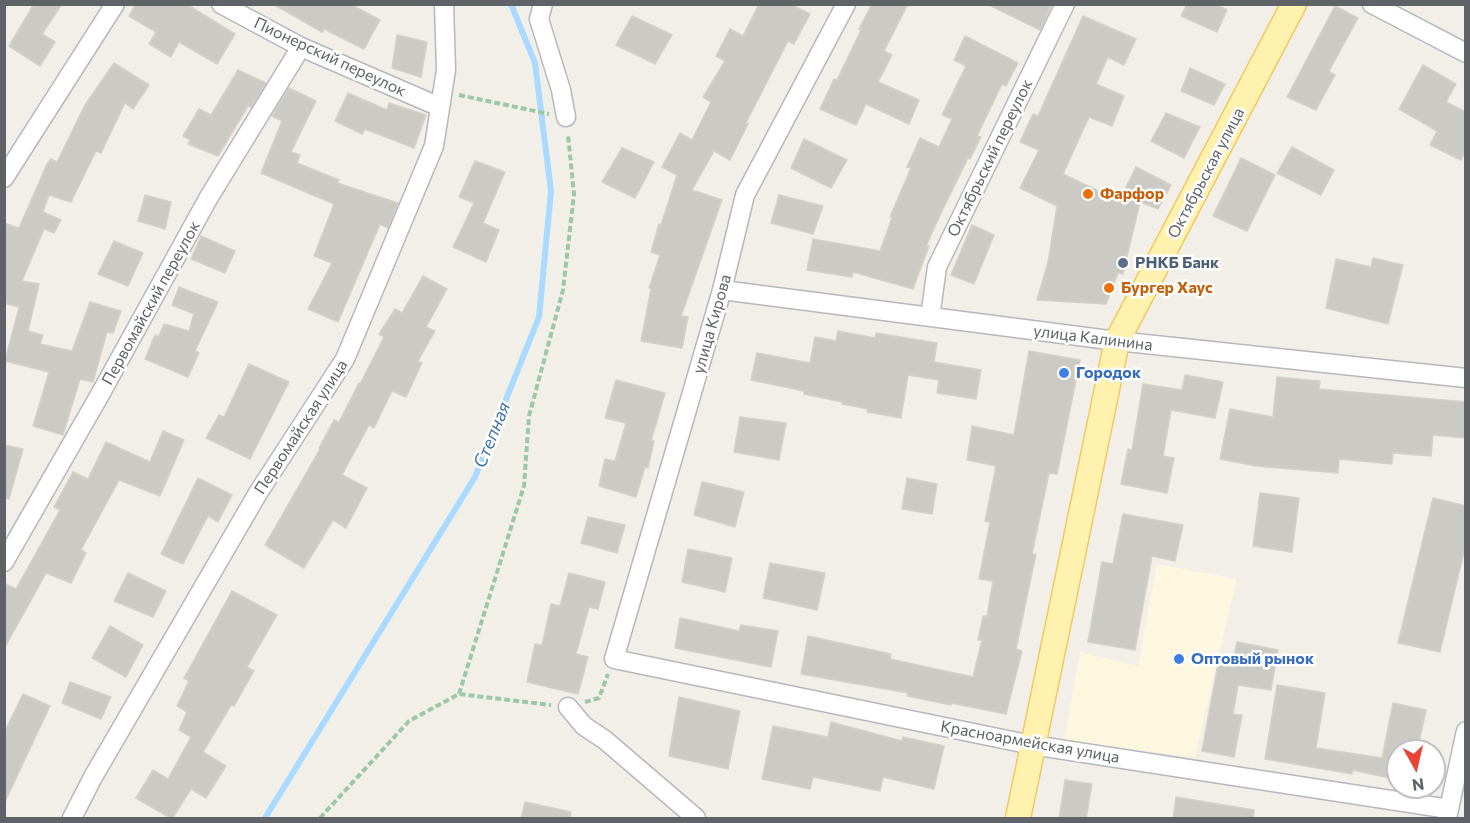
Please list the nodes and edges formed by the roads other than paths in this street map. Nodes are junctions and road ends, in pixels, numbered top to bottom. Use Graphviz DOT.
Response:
graph roads {
  1 [pos="114,4"];
  2 [pos="221,4"];
  3 [pos="444,4"];
  4 [pos="543,4"];
  5 [pos="846,4"];
  6 [pos="1065,4"];
  7 [pos="1294,4"];
  8 [pos="1372,4"];
  9 [pos="301,47"];
  10 [pos="1466,53"];
  11 [pos="442,99"];
  12 [pos="566,117"];
  13 [pos="4,178"];
  14 [pos="722,290"];
  15 [pos="930,317"];
  16 [pos="1117,341"];
  17 [pos="1466,378"];
  18 [pos="4,562"];
  19 [pos="614,659"];
  20 [pos="568,707"];
  21 [pos="1466,731"];
  22 [pos="1032,745"];
  23 [pos="1448,814"];
  24 [pos="72,819"];
  25 [pos="696,819"];
  26 [pos="1018,819"];
  1 -- 13 [label="street"];
  2 -- 9 [label="street, Пионерский переулок"];
  3 -- 11 [label="street, Первомайская улица"];
  4 -- 12 [label="street"];
  5 -- 14 [label="street, улица Кирова"];
  6 -- 15 [label="street, Октябрьский переулок"];
  7 -- 16 [label="main road, Октябрьская улица"];
  8 -- 10 [label="street"];
  9 -- 11 [label="street, Пионерский переулок"];
  9 -- 18 [label="street, Первомайский переулок"];
  11 -- 24 [label="street, Первомайская улица"];
  14 -- 15 [label="street, улица Калинина"];
  14 -- 19 [label="street, улица Кирова"];
  15 -- 16 [label="street, улица Калинина"];
  16 -- 17 [label="street, улица Калинина"];
  16 -- 22 [label="main road, Октябрьская улица"];
  19 -- 22 [label="street, Красноармейская улица"];
  20 -- 25 [label="street"];
  21 -- 23 [label="street"];
  22 -- 23 [label="street, Красноармейская улица"];
  22 -- 26 [label="main road, Октябрьская улица"];
}
